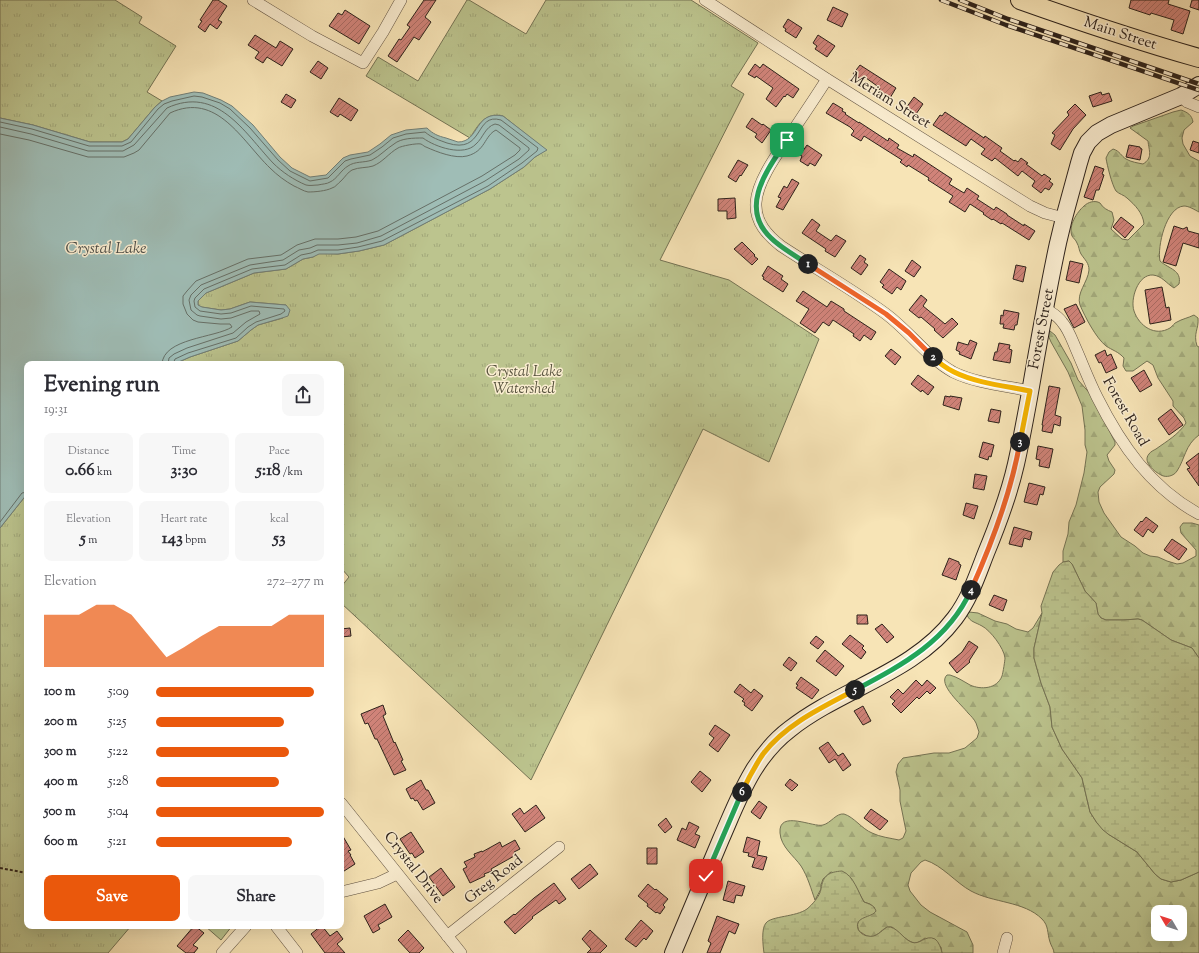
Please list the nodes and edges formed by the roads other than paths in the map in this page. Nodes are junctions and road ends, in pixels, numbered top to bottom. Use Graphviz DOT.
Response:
graph roads {
  1 [pos="253,0"];
  2 [pos="402,0"];
  3 [pos="705,0"];
  4 [pos="1020,0"];
  5 [pos="1199,58"];
  6 [pos="827,79"];
  7 [pos="1199,85"];
  8 [pos="1181,96"];
  9 [pos="1199,107"];
  10 [pos="1064,218"];
  11 [pos="1046,309"];
  12 [pos="1030,391"];
  13 [pos="1199,514"];
  14 [pos="344,807"];
  15 [pos="559,847"];
  16 [pos="397,874"];
  17 [pos="344,891"];
  18 [pos="243,929"];
  19 [pos="278,929"];
  20 [pos="447,936"];
  21 [pos="1007,938"];
  22 [pos="675,949"];
  23 [pos="222,953"];
  24 [pos="297,953"];
  25 [pos="461,953"];
  26 [pos="1003,953"];
  1 -- 2 [label="street"];
  3 -- 6 [label="street, Meriam Street"];
  4 -- 5 [label="main road, Main Street"];
  6 -- 10 [label="street, Meriam Street"];
  6 -- 12 [label="street"];
  7 -- 8 [label="main road, Forest Street"];
  8 -- 9 [label="street"];
  8 -- 10 [label="main road, Forest Street"];
  10 -- 11 [label="main road, Forest Street"];
  11 -- 12 [label="main road, Forest Street"];
  11 -- 13 [label="street, Forest Road"];
  12 -- 22 [label="main road, Forest Street"];
  14 -- 16 [label="street, Crystal Drive"];
  15 -- 20 [label="street, Greg Road"];
  16 -- 17 [label="street"];
  16 -- 20 [label="street, Crystal Drive"];
  18 -- 23 [label="street"];
  19 -- 24 [label="street"];
  20 -- 25 [label="street, Crystal Drive"];
  21 -- 26 [label="street"];
}
